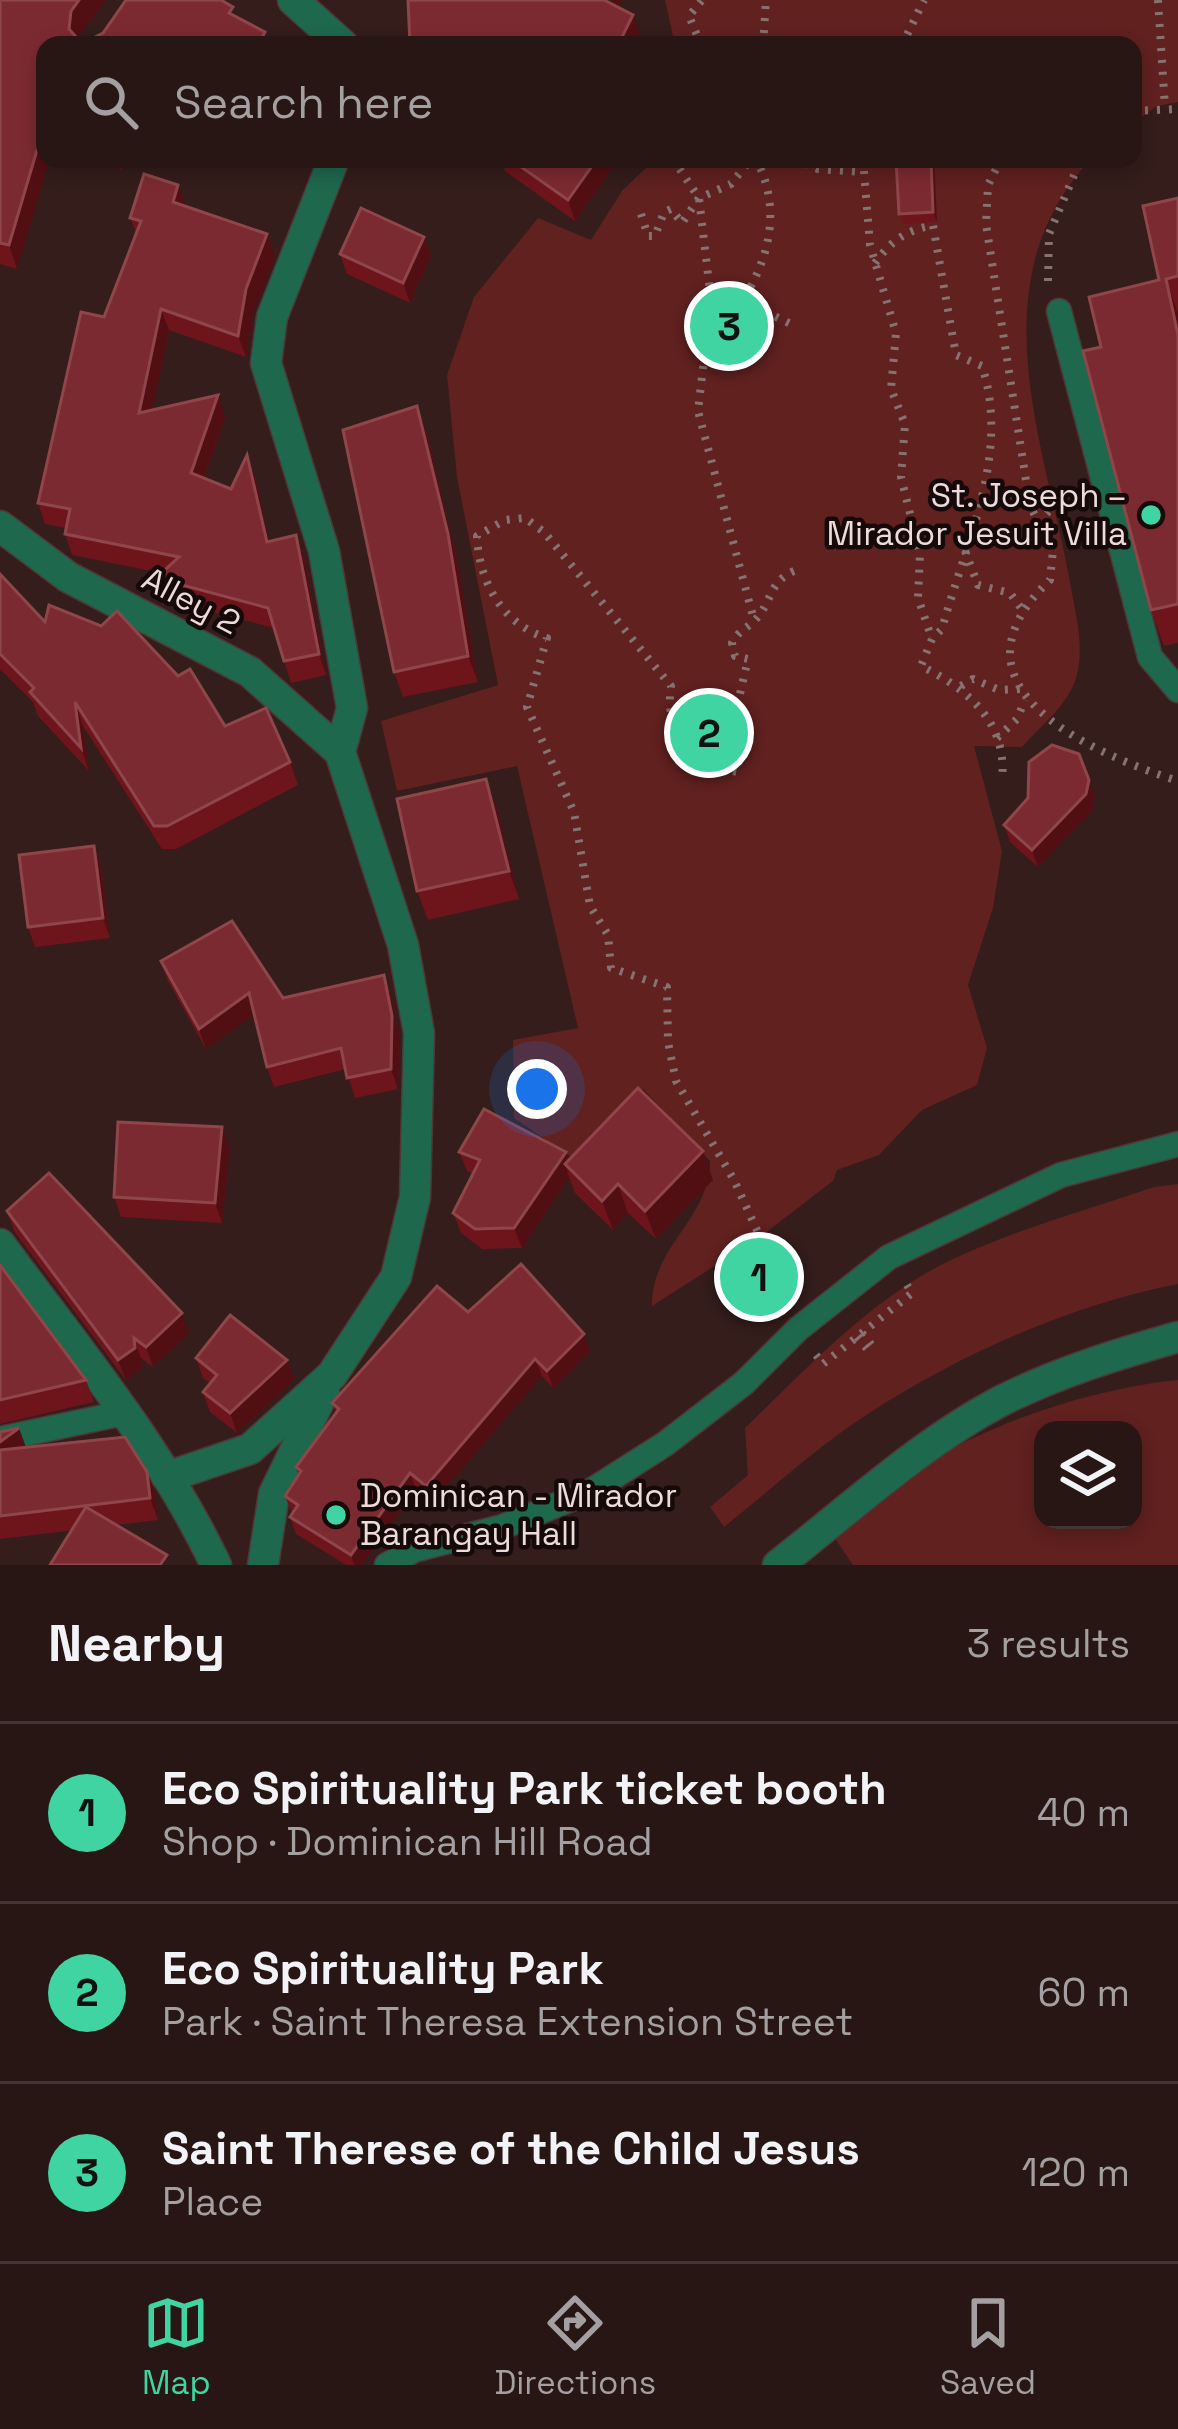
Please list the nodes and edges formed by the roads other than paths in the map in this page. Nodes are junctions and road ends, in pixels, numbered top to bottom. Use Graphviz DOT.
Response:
graph roads {
  1 [pos="292,0"];
  2 [pos="333,36"];
  3 [pos="330,168"];
  4 [pos="1058,311"];
  5 [pos="0,526"];
  6 [pos="1178,651"];
  7 [pos="1150,657"];
  8 [pos="1178,691"];
  9 [pos="340,752"];
  10 [pos="1178,1144"];
  11 [pos="0,1244"];
  12 [pos="1178,1337"];
  13 [pos="332,1375"];
  14 [pos="128,1412"];
  15 [pos="0,1439"];
  16 [pos="167,1477"];
  17 [pos="216,1565"];
  18 [pos="263,1565"];
  19 [pos="387,1565"];
  20 [pos="778,1565"];
  1 -- 2 [label="street"];
  3 -- 9 [label="street"];
  4 -- 7 [label="lane"];
  5 -- 9 [label="street, Alley 2"];
  6 -- 7 [label="lane"];
  7 -- 8 [label="lane"];
  9 -- 13 [label="street"];
  10 -- 19 [label="lane"];
  11 -- 14 [label="street"];
  12 -- 20 [label="street"];
  13 -- 16 [label="street"];
  13 -- 18 [label="street"];
  14 -- 15 [label="lane"];
  14 -- 16 [label="street"];
  16 -- 17 [label="street"];
}
